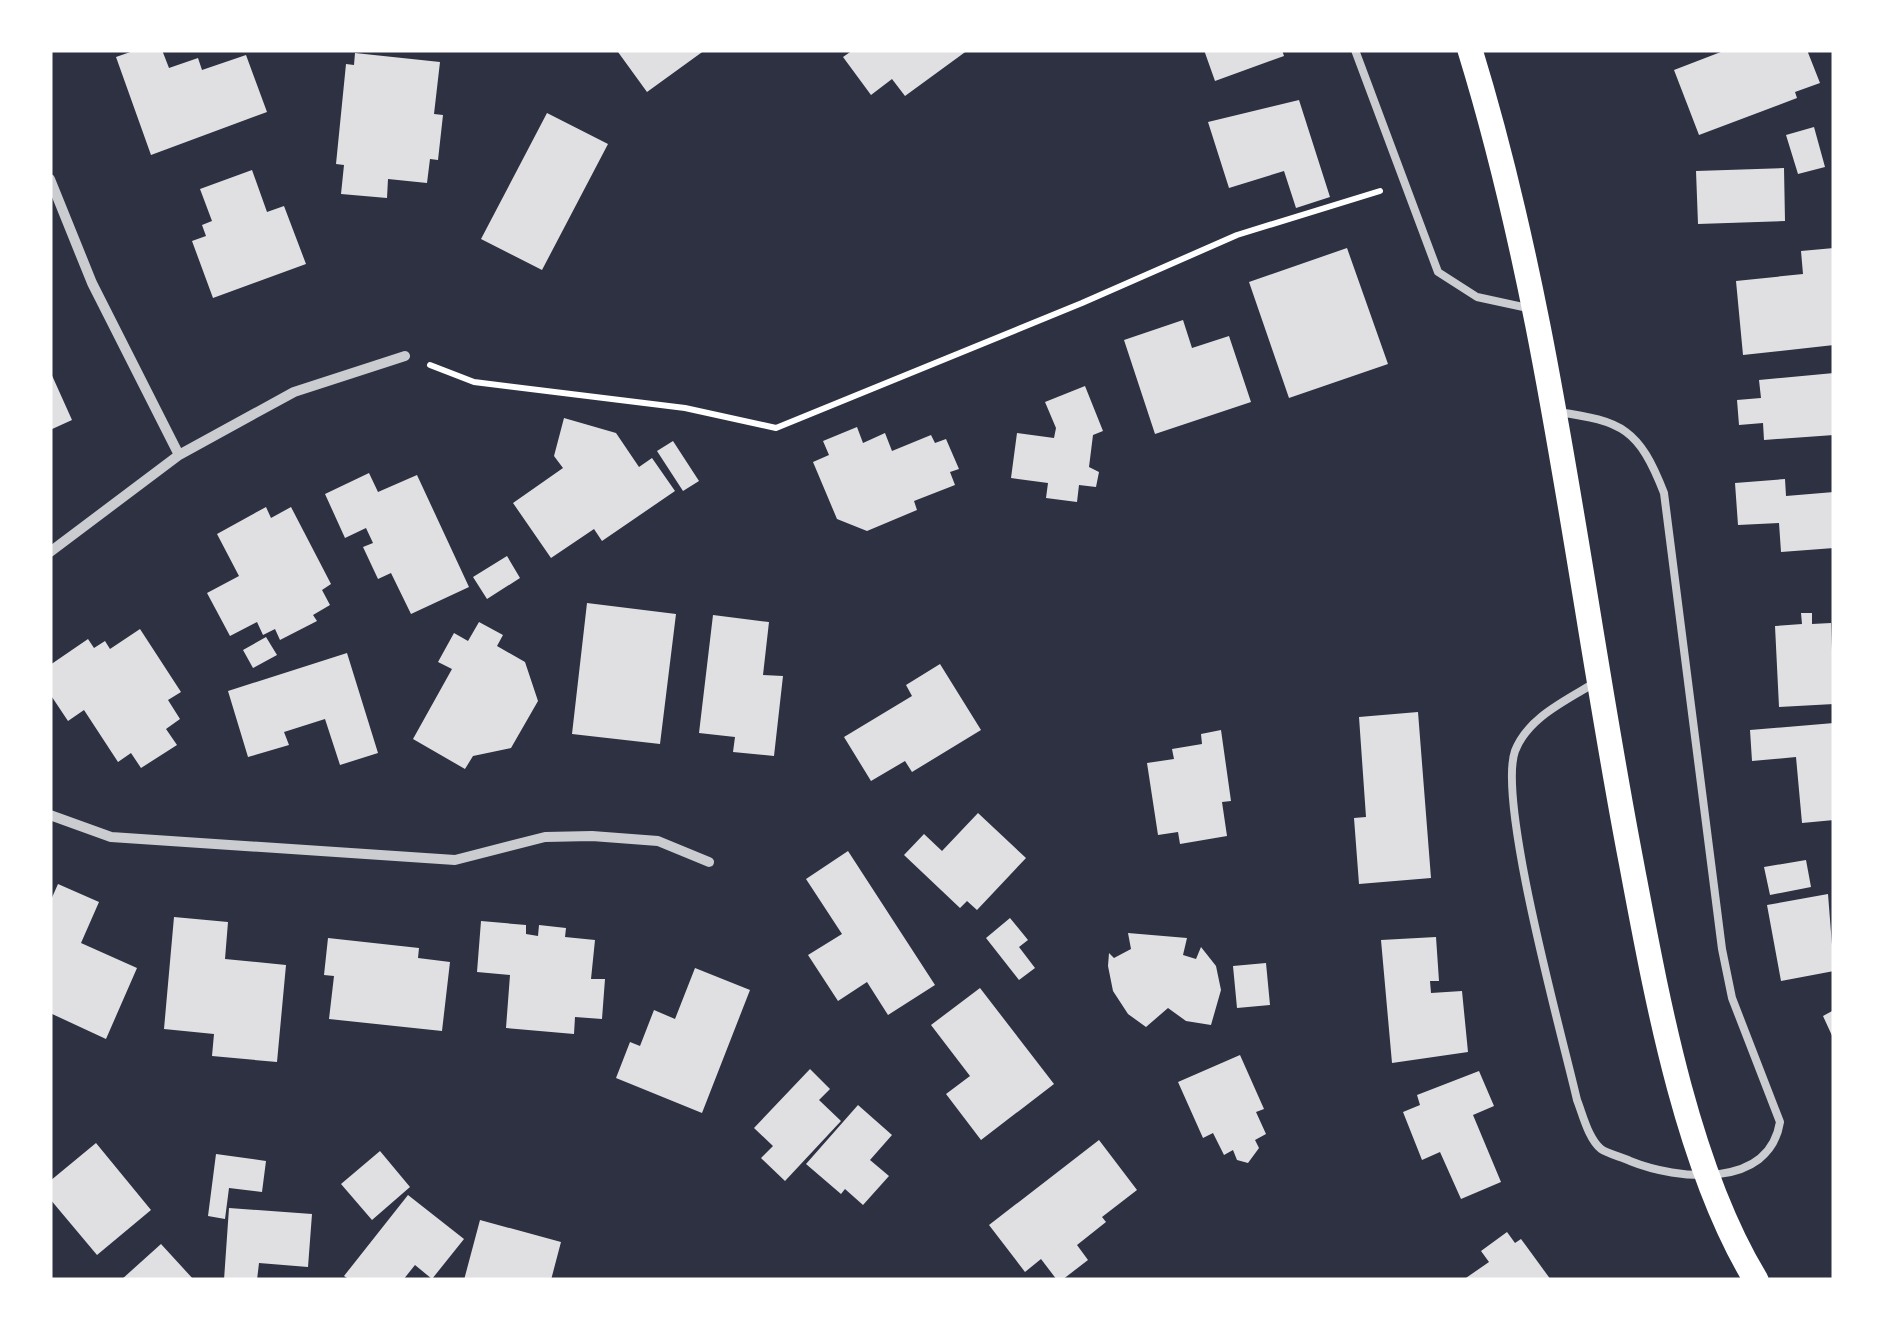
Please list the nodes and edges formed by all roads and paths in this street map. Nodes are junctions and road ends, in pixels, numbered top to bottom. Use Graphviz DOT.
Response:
graph roads {
  1 [pos="1356,50"];
  2 [pos="1470,50"];
  3 [pos="50,179"];
  4 [pos="1405,184"];
  5 [pos="1534,309"];
  6 [pos="405,356"];
  7 [pos="1552,411"];
  8 [pos="178,455"];
  9 [pos="50,552"];
  10 [pos="1596,682"];
  11 [pos="50,815"];
  12 [pos="709,862"];
  13 [pos="1707,1178"];
  14 [pos="1756,1280"];
  1 -- 4 [label="lane"];
  2 -- 5 [label="main road"];
  3 -- 8 [label="street"];
  4 -- 5 [label="lane"];
  4 -- 6 [label="path"];
  5 -- 7 [label="main road"];
  6 -- 8 [label="street"];
  7 -- 10 [label="main road"];
  7 -- 13 [label="lane"];
  8 -- 9 [label="street"];
  10 -- 13 [label="main road"];
  10 -- 13 [label="lane"];
  11 -- 12 [label="street"];
  13 -- 14 [label="main road"];
}
